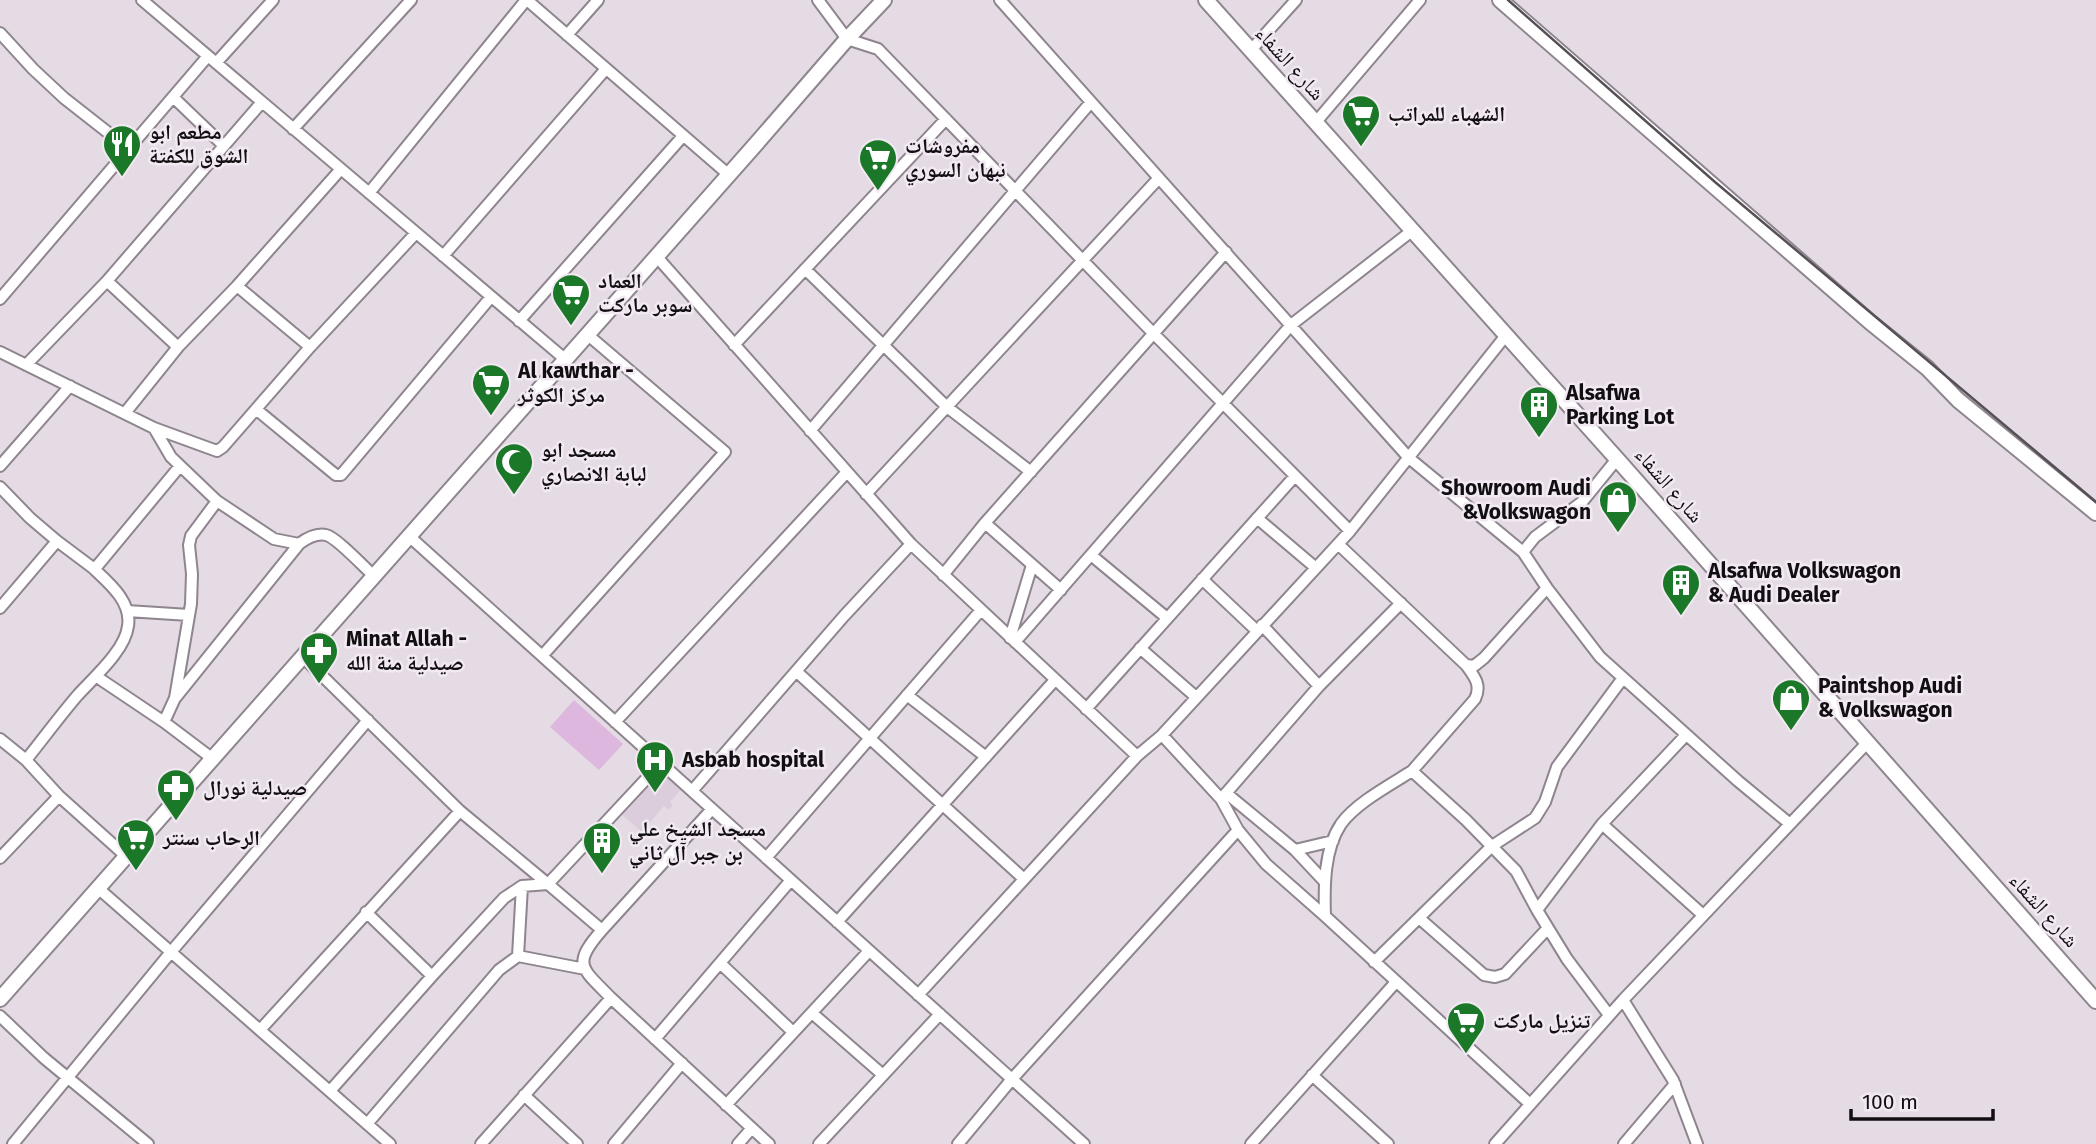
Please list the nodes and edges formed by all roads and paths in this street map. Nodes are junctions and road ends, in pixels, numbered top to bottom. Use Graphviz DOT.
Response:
graph roads {
  1 [pos="273,0"];
  2 [pos="411,0"];
  3 [pos="526,0"];
  4 [pos="598,0"];
  5 [pos="818,0"];
  6 [pos="884,0"];
  7 [pos="1000,0"];
  8 [pos="1206,0"];
  9 [pos="1296,0"];
  10 [pos="1420,0"];
  11 [pos="1500,0"];
  12 [pos="144,1"];
  13 [pos="0,33"];
  14 [pos="567,35"];
  15 [pos="847,39"];
  16 [pos="1251,50"];
  17 [pos="212,60"];
  18 [pos="606,70"];
  19 [pos="173,97"];
  20 [pos="262,102"];
  21 [pos="1091,102"];
  22 [pos="946,119"];
  23 [pos="1316,122"];
  24 [pos="293,129"];
  25 [pos="683,136"];
  26 [pos="223,145"];
  27 [pos="129,149"];
  28 [pos="341,169"];
  29 [pos="729,175"];
  30 [pos="1159,178"];
  31 [pos="1014,190"];
  32 [pos="369,193"];
  33 [pos="1413,230"];
  34 [pos="416,233"];
  35 [pos="1226,252"];
  36 [pos="443,256"];
  37 [pos="657,257"];
  38 [pos="1083,260"];
  39 [pos="805,269"];
  40 [pos="107,281"];
  41 [pos="237,286"];
  42 [pos="3,291"];
  43 [pos="491,296"];
  44 [pos="519,321"];
  45 [pos="1291,325"];
  46 [pos="1153,333"];
  47 [pos="1507,334"];
  48 [pos="588,335"];
  49 [pos="734,345"];
  50 [pos="883,345"];
  51 [pos="178,346"];
  52 [pos="310,347"];
  53 [pos="0,352"];
  54 [pos="566,360"];
  55 [pos="26,365"];
  56 [pos="70,386"];
  57 [pos="1223,403"];
  58 [pos="947,407"];
  59 [pos="257,410"];
  60 [pos="125,413"];
  61 [pos="154,428"];
  62 [pos="810,431"];
  63 [pos="1409,458"];
  64 [pos="1617,459"];
  65 [pos="0,466"];
  66 [pos="180,466"];
  67 [pos="847,472"];
  68 [pos="1031,472"];
  69 [pos="1295,476"];
  70 [pos="0,488"];
  71 [pos="866,494"];
  72 [pos="217,501"];
  73 [pos="2096,513"];
  74 [pos="1257,518"];
  75 [pos="985,523"];
  76 [pos="1350,531"];
  77 [pos="410,537"];
  78 [pos="57,541"];
  79 [pos="299,544"];
  80 [pos="911,544"];
  81 [pos="1338,544"];
  82 [pos="1523,552"];
  83 [pos="1091,555"];
  84 [pos="1032,565"];
  85 [pos="93,568"];
  86 [pos="1316,568"];
  87 [pos="943,575"];
  88 [pos="374,577"];
  89 [pos="1202,579"];
  90 [pos="1547,587"];
  91 [pos="1061,590"];
  92 [pos="1401,603"];
  93 [pos="0,608"];
  94 [pos="981,610"];
  95 [pos="127,611"];
  96 [pos="189,615"];
  97 [pos="1167,618"];
  98 [pos="1259,628"];
  99 [pos="1013,640"];
  100 [pos="1140,648"];
  101 [pos="542,656"];
  102 [pos="303,657"];
  103 [pos="1466,665"];
  104 [pos="797,672"];
  105 [pos="97,677"];
  106 [pos="1623,678"];
  107 [pos="1055,680"];
  108 [pos="1319,686"];
  109 [pos="907,695"];
  110 [pos="1196,697"];
  111 [pos="175,698"];
  112 [pos="1086,709"];
  113 [pos="368,720"];
  114 [pos="164,722"];
  115 [pos="615,722"];
  116 [pos="1162,734"];
  117 [pos="1686,735"];
  118 [pos="870,738"];
  119 [pos="0,739"];
  120 [pos="1868,742"];
  121 [pos="1137,756"];
  122 [pos="986,757"];
  123 [pos="213,759"];
  124 [pos="26,760"];
  125 [pos="661,763"];
  126 [pos="1412,771"];
  127 [pos="692,791"];
  128 [pos="59,796"];
  129 [pos="1224,796"];
  130 [pos="943,805"];
  131 [pos="712,809"];
  132 [pos="460,811"];
  133 [pos="1602,824"];
  134 [pos="1790,824"];
  135 [pos="1238,830"];
  136 [pos="1333,841"];
  137 [pos="1492,846"];
  138 [pos="1294,850"];
  139 [pos="127,857"];
  140 [pos="0,858"];
  141 [pos="766,858"];
  142 [pos="1024,879"];
  143 [pos="791,880"];
  144 [pos="1324,881"];
  145 [pos="548,884"];
  146 [pos="522,886"];
  147 [pos="99,889"];
  148 [pos="1537,910"];
  149 [pos="366,912"];
  150 [pos="1703,915"];
  151 [pos="1325,916"];
  152 [pos="1419,918"];
  153 [pos="837,922"];
  154 [pos="1548,928"];
  155 [pos="602,930"];
  156 [pos="870,951"];
  157 [pos="171,952"];
  158 [pos="518,956"];
  159 [pos="1374,962"];
  160 [pos="720,963"];
  161 [pos="584,969"];
  162 [pos="432,976"];
  163 [pos="1396,982"];
  164 [pos="918,995"];
  165 [pos="611,998"];
  166 [pos="0,999"];
  167 [pos="1623,1000"];
  168 [pos="2096,1002"];
  169 [pos="811,1013"];
  170 [pos="940,1014"];
  171 [pos="1609,1015"];
  172 [pos="0,1016"];
  173 [pos="260,1030"];
  174 [pos="793,1032"];
  175 [pos="655,1039"];
  176 [pos="682,1063"];
  177 [pos="883,1075"];
  178 [pos="1312,1075"];
  179 [pos="67,1076"];
  180 [pos="1012,1079"];
  181 [pos="1675,1084"];
  182 [pos="330,1091"];
  183 [pos="524,1095"];
  184 [pos="1530,1104"];
  185 [pos="726,1105"];
  186 [pos="368,1124"];
  187 [pos="752,1128"];
  188 [pos="377,1133"];
  189 [pos="13,1144"];
  190 [pos="148,1144"];
  191 [pos="369,1144"];
  192 [pos="390,1144"];
  193 [pos="481,1144"];
  194 [pos="577,1144"];
  195 [pos="614,1144"];
  196 [pos="738,1144"];
  197 [pos="769,1144"];
  198 [pos="819,1144"];
  199 [pos="958,1144"];
  200 [pos="1084,1144"];
  201 [pos="1251,1144"];
  202 [pos="1388,1144"];
  203 [pos="1495,1144"];
  204 [pos="1624,1144"];
  205 [pos="1697,1144"];
  1 -- 17 [label="street"];
  2 -- 24 [label="street"];
  3 -- 14 [label="street"];
  3 -- 32 [label="street"];
  4 -- 14 [label="street"];
  5 -- 15 [label="street"];
  6 -- 15 [label="street"];
  7 -- 21 [label="street"];
  8 -- 16 [label="street, شارع الشفاء"];
  9 -- 16 [label="street"];
  10 -- 23 [label="street"];
  11 -- 73 [label="street"];
  12 -- 17 [label="street"];
  13 -- 27 [label="street"];
  14 -- 18 [label="street"];
  15 -- 22 [label="street"];
  15 -- 29 [label="street"];
  16 -- 23 [label="street, شارع الشفاء"];
  17 -- 19 [label="street"];
  17 -- 20 [label="street"];
  18 -- 25 [label="street"];
  18 -- 36 [label="street"];
  19 -- 26 [label="street"];
  19 -- 27 [label="street"];
  20 -- 24 [label="street"];
  20 -- 26 [label="street"];
  21 -- 30 [label="street"];
  21 -- 31 [label="street"];
  22 -- 31 [label="street"];
  22 -- 39 [label="street"];
  23 -- 33 [label="street, شارع الشفاء"];
  24 -- 28 [label="street"];
  25 -- 29 [label="street"];
  25 -- 44 [label="street"];
  26 -- 40 [label="street"];
  27 -- 42 [label="street"];
  28 -- 32 [label="street"];
  28 -- 41 [label="street"];
  29 -- 37 [label="street"];
  30 -- 35 [label="street"];
  30 -- 38 [label="street"];
  31 -- 38 [label="street"];
  31 -- 50 [label="street"];
  32 -- 34 [label="street"];
  33 -- 45 [label="street"];
  33 -- 47 [label="street, شارع الشفاء"];
  34 -- 36 [label="street"];
  34 -- 52 [label="street"];
  35 -- 45 [label="street"];
  35 -- 46 [label="street"];
  36 -- 43 [label="street"];
  37 -- 48 [label="street"];
  37 -- 49 [label="street"];
  38 -- 46 [label="street"];
  38 -- 58 [label="street"];
  39 -- 49 [label="street"];
  39 -- 50 [label="street"];
  40 -- 51 [label="street"];
  40 -- 55 [label="street"];
  41 -- 51 [label="street"];
  41 -- 52 [label="street"];
  43 -- 44 [label="street"];
  43 -- 59 [label="street"];
  44 -- 54 [label="street"];
  45 -- 57 [label="street"];
  45 -- 63 [label="street"];
  46 -- 57 [label="street"];
  46 -- 68 [label="street"];
  47 -- 63 [label="street"];
  47 -- 64 [label="street, شارع الشفاء"];
  48 -- 54 [label="street"];
  48 -- 101 [label="street"];
  49 -- 62 [label="street"];
  50 -- 58 [label="street"];
  50 -- 62 [label="street"];
  51 -- 60 [label="street"];
  52 -- 59 [label="street"];
  53 -- 55 [label="street"];
  54 -- 77 [label="street"];
  55 -- 56 [label="street"];
  56 -- 60 [label="street"];
  56 -- 65 [label="street"];
  57 -- 69 [label="street"];
  57 -- 83 [label="street"];
  58 -- 68 [label="street"];
  58 -- 71 [label="street"];
  59 -- 61 [label="street"];
  60 -- 61 [label="street"];
  61 -- 66 [label="street"];
  62 -- 67 [label="street"];
  63 -- 76 [label="street"];
  63 -- 82 [label="street"];
  64 -- 82 [label="street"];
  64 -- 120 [label="street, شارع الشفاء"];
  66 -- 72 [label="street"];
  66 -- 85 [label="street"];
  67 -- 71 [label="street"];
  67 -- 115 [label="street"];
  68 -- 75 [label="street"];
  69 -- 74 [label="street"];
  69 -- 76 [label="street"];
  70 -- 78 [label="street"];
  71 -- 80 [label="street"];
  72 -- 79 [label="street"];
  72 -- 96 [label="street"];
  74 -- 86 [label="street"];
  74 -- 89 [label="street"];
  75 -- 84 [label="street"];
  75 -- 87 [label="street"];
  76 -- 81 [label="street"];
  77 -- 88 [label="street"];
  77 -- 101 [label="street"];
  78 -- 85 [label="street"];
  78 -- 93 [label="street"];
  79 -- 88 [label="street"];
  79 -- 111 [label="street"];
  80 -- 87 [label="street"];
  80 -- 104 [label="street"];
  81 -- 86 [label="street"];
  81 -- 92 [label="street"];
  82 -- 90 [label="street"];
  83 -- 91 [label="street"];
  83 -- 97 [label="street"];
  84 -- 91 [label="street"];
  84 -- 99 [label="street"];
  85 -- 95 [label="street"];
  86 -- 98 [label="street"];
  87 -- 94 [label="street"];
  88 -- 102 [label="street"];
  89 -- 97 [label="street"];
  89 -- 98 [label="street"];
  90 -- 103 [label="street"];
  90 -- 106 [label="street"];
  91 -- 99 [label="street"];
  92 -- 103 [label="street"];
  92 -- 108 [label="street"];
  94 -- 99 [label="street"];
  94 -- 109 [label="street"];
  95 -- 96 [label="street"];
  95 -- 105 [label="street"];
  96 -- 111 [label="street"];
  97 -- 100 [label="street"];
  98 -- 108 [label="street"];
  98 -- 110 [label="street"];
  99 -- 107 [label="street"];
  100 -- 110 [label="street"];
  100 -- 112 [label="street"];
  101 -- 115 [label="street"];
  102 -- 113 [label="street"];
  102 -- 123 [label="street"];
  103 -- 126 [label="street"];
  104 -- 118 [label="street"];
  104 -- 127 [label="street"];
  105 -- 114 [label="street"];
  105 -- 124 [label="street"];
  106 -- 117 [label="street"];
  106 -- 137 [label="street"];
  107 -- 112 [label="street"];
  107 -- 122 [label="street"];
  108 -- 129 [label="street"];
  109 -- 118 [label="street"];
  109 -- 122 [label="street"];
  110 -- 116 [label="street"];
  111 -- 114 [label="street"];
  112 -- 121 [label="street"];
  113 -- 132 [label="street"];
  113 -- 157 [label="street"];
  114 -- 123 [label="street"];
  115 -- 125 [label="street"];
  116 -- 121 [label="street"];
  116 -- 129 [label="street"];
  117 -- 133 [label="street"];
  117 -- 134 [label="street"];
  118 -- 130 [label="street"];
  118 -- 141 [label="street"];
  119 -- 124 [label="street"];
  120 -- 134 [label="street"];
  120 -- 168 [label="street, شارع الشفاء"];
  121 -- 142 [label="street"];
  122 -- 130 [label="street"];
  123 -- 139 [label="street"];
  124 -- 128 [label="street"];
  125 -- 127 [label="street"];
  125 -- 145 [label="street"];
  126 -- 136 [label="street"];
  126 -- 137 [label="street"];
  127 -- 131 [label="street"];
  128 -- 139 [label="street"];
  128 -- 140 [label="street"];
  129 -- 135 [label="street"];
  129 -- 138 [label="street"];
  130 -- 142 [label="street"];
  130 -- 153 [label="street"];
  131 -- 141 [label="street"];
  131 -- 155 [label="street"];
  132 -- 145 [label="street"];
  132 -- 149 [label="street"];
  133 -- 148 [label="street"];
  133 -- 150 [label="street"];
  134 -- 150 [label="street"];
  135 -- 151 [label="street"];
  135 -- 180 [label="street"];
  136 -- 138 [label="street"];
  136 -- 144 [label="street"];
  137 -- 148 [label="street"];
  137 -- 152 [label="street"];
  138 -- 144 [label="street"];
  139 -- 147 [label="street"];
  141 -- 143 [label="street"];
  142 -- 164 [label="street"];
  143 -- 153 [label="street"];
  143 -- 160 [label="street"];
  144 -- 151 [label="street"];
  145 -- 146 [label="street"];
  145 -- 155 [label="street"];
  146 -- 158 [label="street"];
  146 -- 162 [label="street"];
  147 -- 157 [label="street"];
  147 -- 166 [label="street"];
  148 -- 154 [label="street"];
  149 -- 162 [label="street"];
  149 -- 173 [label="street"];
  150 -- 167 [label="street"];
  151 -- 159 [label="street"];
  152 -- 154 [label="street"];
  152 -- 159 [label="street"];
  153 -- 156 [label="street"];
  154 -- 171 [label="street"];
  155 -- 161 [label="street"];
  156 -- 164 [label="street"];
  156 -- 169 [label="street"];
  157 -- 173 [label="street"];
  157 -- 179 [label="street"];
  158 -- 161 [label="street"];
  158 -- 186 [label="street"];
  159 -- 163 [label="street"];
  160 -- 174 [label="street"];
  160 -- 175 [label="street"];
  161 -- 165 [label="street"];
  162 -- 182 [label="street"];
  163 -- 178 [label="street"];
  163 -- 184 [label="street"];
  164 -- 170 [label="street"];
  165 -- 175 [label="street"];
  165 -- 183 [label="street"];
  167 -- 171 [label="street"];
  167 -- 181 [label="street"];
  169 -- 174 [label="street"];
  169 -- 177 [label="street"];
  170 -- 177 [label="street"];
  170 -- 180 [label="street"];
  171 -- 184 [label="street"];
  172 -- 179 [label="street"];
  173 -- 182 [label="street"];
  174 -- 185 [label="street"];
  175 -- 176 [label="street"];
  176 -- 185 [label="street"];
  176 -- 195 [label="street"];
  177 -- 198 [label="street"];
  178 -- 201 [label="street"];
  178 -- 202 [label="street"];
  179 -- 189 [label="street"];
  179 -- 190 [label="street"];
  180 -- 199 [label="street"];
  180 -- 200 [label="street"];
  181 -- 204 [label="street"];
  181 -- 205 [label="street"];
  182 -- 186 [label="street"];
  183 -- 193 [label="street"];
  183 -- 194 [label="street"];
  184 -- 203 [label="street"];
  185 -- 187 [label="street"];
  186 -- 188 [label="street"];
  187 -- 196 [label="street"];
  187 -- 197 [label="street"];
  188 -- 191 [label="street"];
  188 -- 192 [label="street"];
}
